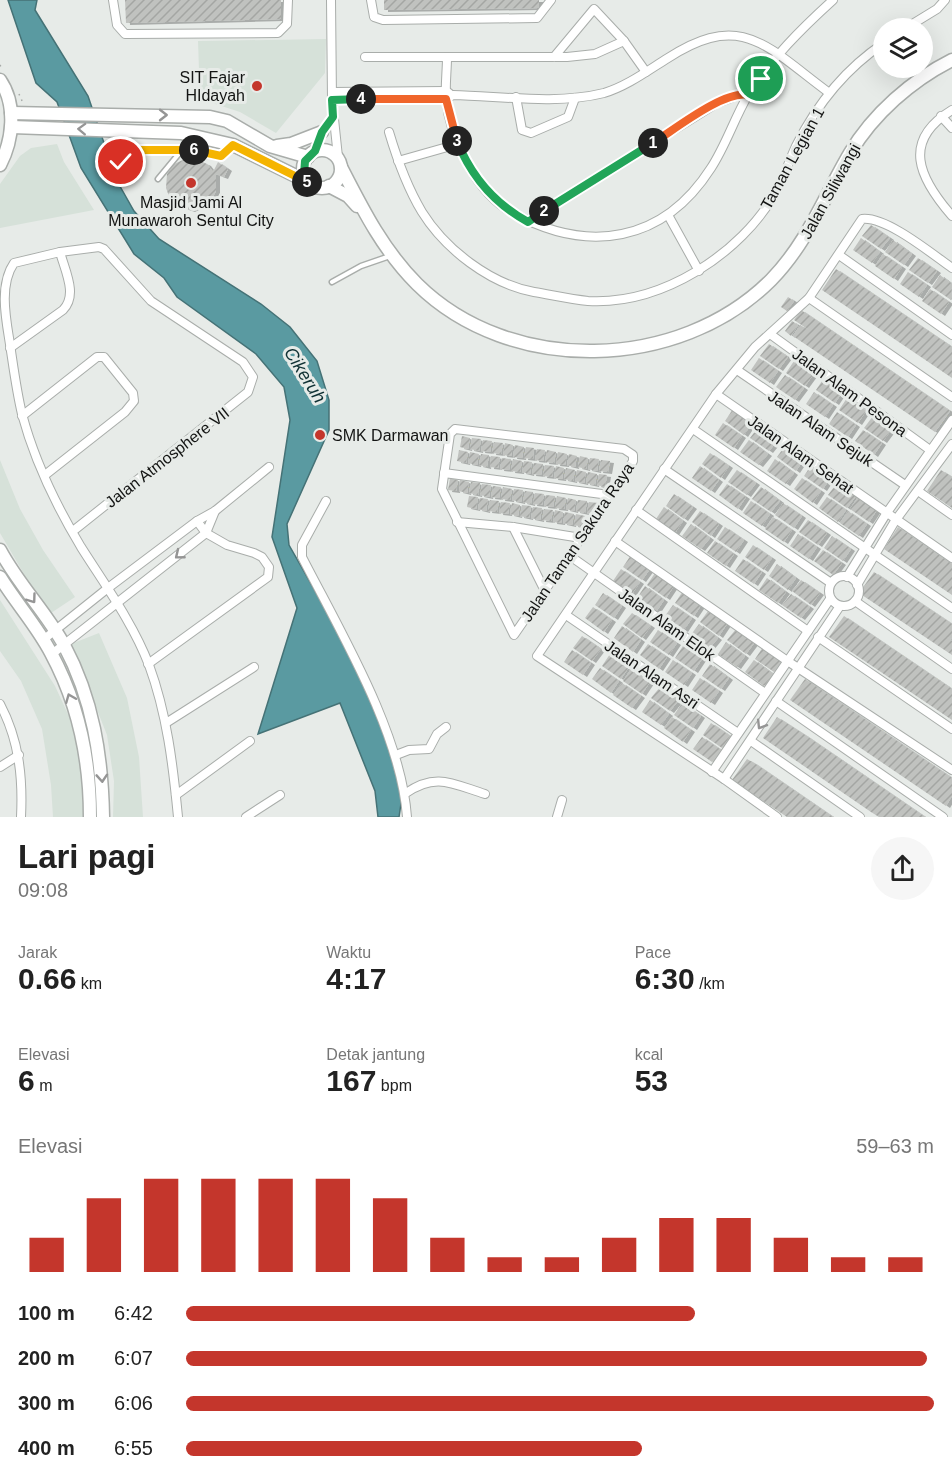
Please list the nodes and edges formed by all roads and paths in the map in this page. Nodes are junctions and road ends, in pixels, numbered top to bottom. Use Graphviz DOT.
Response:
graph roads {
  1 [pos="113,0"];
  2 [pos="288,0"];
  3 [pos="331,0"];
  4 [pos="371,0"];
  5 [pos="550,0"];
  6 [pos="833,0"];
  7 [pos="945,0"];
  8 [pos="922,18"];
  9 [pos="624,41"];
  10 [pos="873,50"];
  11 [pos="778,55"];
  12 [pos="365,57"];
  13 [pos="447,57"];
  14 [pos="554,57"];
  15 [pos="952,60"];
  16 [pos="646,72"];
  17 [pos="0,80"];
  18 [pos="828,92"];
  19 [pos="448,95"];
  20 [pos="748,95"];
  21 [pos="332,96"];
  22 [pos="516,97"];
  23 [pos="575,98"];
  24 [pos="952,110"];
  25 [pos="11,113"];
  26 [pos="942,116"];
  27 [pos="333,117"];
  28 [pos="12,127"];
  29 [pos="952,129"];
  30 [pos="322,132"];
  31 [pos="389,132"];
  32 [pos="458,144"];
  33 [pos="233,145"];
  34 [pos="270,146"];
  35 [pos="183,149"];
  36 [pos="311,154"];
  37 [pos="398,161"];
  38 [pos="340,162"];
  39 [pos="0,165"];
  40 [pos="130,177"];
  41 [pos="158,179"];
  42 [pos="310,183"];
  43 [pos="329,186"];
  44 [pos="668,215"];
  45 [pos="952,216"];
  46 [pos="367,219"];
  47 [pos="528,222"];
  48 [pos="60,252"];
  49 [pos="391,255"];
  50 [pos="839,255"];
  51 [pos="952,268"];
  52 [pos="699,271"];
  53 [pos="332,282"];
  54 [pos="808,298"];
  55 [pos="770,334"];
  56 [pos="952,335"];
  57 [pos="10,348"];
  58 [pos="737,370"];
  59 [pos="716,394"];
  60 [pos="952,397"];
  61 [pos="22,416"];
  62 [pos="952,420"];
  63 [pos="693,429"];
  64 [pos="952,444"];
  65 [pos="930,450"];
  66 [pos="949,456"];
  67 [pos="269,467"];
  68 [pos="664,469"];
  69 [pos="444,473"];
  70 [pos="45,475"];
  71 [pos="905,485"];
  72 [pos="918,491"];
  73 [pos="609,495"];
  74 [pos="326,501"];
  75 [pos="636,510"];
  76 [pos="215,511"];
  77 [pos="886,514"];
  78 [pos="952,515"];
  79 [pos="197,521"];
  80 [pos="895,521"];
  81 [pos="457,522"];
  82 [pos="513,527"];
  83 [pos="73,531"];
  84 [pos="206,533"];
  85 [pos="581,538"];
  86 [pos="615,541"];
  87 [pos="865,547"];
  88 [pos="0,550"];
  89 [pos="876,554"];
  90 [pos="570,556"];
  91 [pos="952,558"];
  92 [pos="593,572"];
  93 [pos="0,577"];
  94 [pos="847,577"];
  95 [pos="831,583"];
  96 [pos="857,585"];
  97 [pos="108,588"];
  98 [pos="545,591"];
  99 [pos="831,599"];
  100 [pos="855,601"];
  101 [pos="118,604"];
  102 [pos="840,606"];
  103 [pos="952,608"];
  104 [pos="566,615"];
  105 [pos="808,631"];
  106 [pos="55,632"];
  107 [pos="818,637"];
  108 [pos="43,640"];
  109 [pos="64,645"];
  110 [pos="52,654"];
  111 [pos="786,660"];
  112 [pos="148,664"];
  113 [pos="254,668"];
  114 [pos="797,668"];
  115 [pos="952,669"];
  116 [pos="765,693"];
  117 [pos="776,701"];
  118 [pos="0,706"];
  119 [pos="166,723"];
  120 [pos="446,727"];
  121 [pos="952,729"];
  122 [pos="738,733"];
  123 [pos="250,741"];
  124 [pos="751,741"];
  125 [pos="19,755"];
  126 [pos="396,755"];
  127 [pos="0,767"];
  128 [pos="952,770"];
  129 [pos="712,772"];
  130 [pos="724,778"];
  131 [pos="406,793"];
  132 [pos="485,794"];
  133 [pos="176,795"];
  134 [pos="280,795"];
  135 [pos="562,800"];
  136 [pos="21,817"];
  137 [pos="90,817"];
  138 [pos="103,817"];
  139 [pos="178,817"];
  140 [pos="246,817"];
  141 [pos="407,817"];
  142 [pos="557,817"];
  143 [pos="777,817"];
  144 [pos="860,817"];
  145 [pos="943,817"];
  1 -- 2 [label="street"];
  3 -- 21 [label="street"];
  4 -- 5 [label="street"];
  6 -- 11 [label="street"];
  7 -- 8 [label="street"];
  9 -- 14 [label="street"];
  9 -- 14 [label="street"];
  9 -- 16 [label="street"];
  10 -- 18 [label="street, Taman Legian 1"];
  11 -- 16 [label="street"];
  11 -- 18 [label="street"];
  11 -- 20 [label="street"];
  12 -- 13 [label="street"];
  13 -- 14 [label="street"];
  13 -- 19 [label="street"];
  15 -- 49 [label="main road, Jalan Siliwangi"];
  16 -- 23 [label="street"];
  17 -- 25 [label="main road"];
  18 -- 52 [label="street, Taman Legian 1"];
  19 -- 21 [label="street"];
  19 -- 22 [label="street"];
  19 -- 32 [label="street"];
  20 -- 44 [label="street"];
  20 -- 47 [label="street"];
  21 -- 27 [label="street"];
  22 -- 23 [label="street"];
  22 -- 23 [label="street"];
  24 -- 26 [label="street"];
  25 -- 28 [label="main road"];
  25 -- 34 [label="main road, one-way"];
  26 -- 29 [label="street"];
  26 -- 45 [label="street"];
  27 -- 30 [label="street"];
  27 -- 38 [label="street"];
  33 -- 28 [label="main road, one-way"];
  28 -- 39 [label="main road"];
  30 -- 34 [label="main road"];
  30 -- 36 [label="street"];
  31 -- 37 [label="street, Taman Legian 1"];
  32 -- 37 [label="street"];
  32 -- 47 [label="street"];
  33 -- 35 [label="lane"];
  33 -- 42 [label="main road"];
  34 -- 36 [label="main road"];
  35 -- 40 [label="lane"];
  35 -- 41 [label="lane"];
  36 -- 38 [label="main road"];
  36 -- 42 [label="main road"];
  37 -- 52 [label="street, Taman Legian 1"];
  38 -- 43 [label="main road"];
  38 -- 46 [label="main road, Jalan Siliwangi"];
  42 -- 43 [label="main road"];
  43 -- 46 [label="main road, Jalan Siliwangi"];
  44 -- 47 [label="street"];
  44 -- 52 [label="street"];
  46 -- 49 [label="main road, Jalan Siliwangi"];
  48 -- 57 [label="street"];
  48 -- 57 [label="street"];
  48 -- 83 [label="street, Jalan Atmosphere VII"];
  49 -- 53 [label="lane"];
  50 -- 51 [label="street"];
  50 -- 54 [label="street"];
  50 -- 56 [label="street"];
  54 -- 55 [label="street"];
  54 -- 60 [label="street"];
  55 -- 58 [label="street"];
  55 -- 65 [label="street, Jalan Alam Pesona"];
  57 -- 61 [label="street"];
  58 -- 59 [label="street"];
  58 -- 71 [label="street, Jalan Alam Sejuk"];
  59 -- 63 [label="street"];
  59 -- 77 [label="street, Jalan Alam Sehat"];
  61 -- 70 [label="street"];
  61 -- 70 [label="street"];
  62 -- 65 [label="street"];
  63 -- 68 [label="street"];
  63 -- 87 [label="street"];
  64 -- 66 [label="street"];
  65 -- 71 [label="street"];
  66 -- 72 [label="street"];
  67 -- 76 [label="street"];
  68 -- 75 [label="street"];
  68 -- 95 [label="street"];
  69 -- 73 [label="street"];
  69 -- 73 [label="street, Jalan Taman Sakura Raya"];
  69 -- 81 [label="street"];
  70 -- 83 [label="street"];
  71 -- 77 [label="street"];
  72 -- 78 [label="street"];
  72 -- 80 [label="street"];
  73 -- 85 [label="street, Jalan Taman Sakura Raya"];
  74 -- 126 [label="street"];
  75 -- 86 [label="street"];
  75 -- 105 [label="street"];
  76 -- 79 [label="street"];
  76 -- 84 [label="street"];
  77 -- 80 [label="street, Jalan Alam Sehat"];
  77 -- 87 [label="street"];
  79 -- 84 [label="street"];
  79 -- 97 [label="street"];
  80 -- 89 [label="street"];
  80 -- 91 [label="street, Jalan Alam Sehat"];
  81 -- 82 [label="street"];
  81 -- 98 [label="street, Jalan Taman Sakura Raya"];
  82 -- 85 [label="street"];
  82 -- 98 [label="street"];
  83 -- 97 [label="street"];
  84 -- 101 [label="street, one-way"];
  84 -- 112 [label="street"];
  85 -- 90 [label="street, Jalan Taman Sakura Raya"];
  86 -- 92 [label="street"];
  86 -- 111 [label="street"];
  87 -- 89 [label="street"];
  87 -- 94 [label="street"];
  88 -- 106 [label="main road, one-way"];
  89 -- 96 [label="street"];
  89 -- 103 [label="street"];
  90 -- 92 [label="street, Jalan Alam Elok"];
  90 -- 98 [label="street, Jalan Taman Sakura Raya"];
  92 -- 104 [label="street"];
  92 -- 116 [label="street, Jalan Alam Elok"];
  93 -- 108 [label="main road"];
  94 -- 95 [label="street"];
  94 -- 96 [label="street"];
  95 -- 99 [label="street"];
  96 -- 100 [label="street"];
  97 -- 101 [label="street"];
  97 -- 106 [label="street"];
  99 -- 102 [label="street"];
  99 -- 105 [label="street"];
  100 -- 102 [label="street"];
  100 -- 115 [label="street"];
  101 -- 109 [label="street"];
  101 -- 112 [label="street"];
  102 -- 107 [label="street"];
  104 -- 122 [label="street, Jalan Alam Asri"];
  104 -- 129 [label="street"];
  105 -- 111 [label="street"];
  106 -- 108 [label="street"];
  106 -- 109 [label="main road"];
  107 -- 114 [label="street"];
  107 -- 121 [label="street"];
  108 -- 110 [label="main road"];
  109 -- 110 [label="street"];
  109 -- 138 [label="main road, one-way"];
  137 -- 110 [label="main road, one-way"];
  111 -- 114 [label="street"];
  111 -- 116 [label="street"];
  112 -- 119 [label="street"];
  113 -- 119 [label="street"];
  114 -- 117 [label="street"];
  114 -- 128 [label="street"];
  116 -- 122 [label="street"];
  117 -- 124 [label="street, one-way"];
  117 -- 145 [label="street"];
  118 -- 125 [label="street"];
  119 -- 133 [label="street"];
  120 -- 126 [label="street"];
  122 -- 129 [label="street"];
  123 -- 133 [label="street"];
  124 -- 130 [label="street"];
  124 -- 144 [label="street"];
  125 -- 127 [label="street"];
  125 -- 136 [label="street"];
  126 -- 131 [label="street"];
  129 -- 130 [label="street"];
  130 -- 143 [label="street"];
  131 -- 132 [label="street"];
  131 -- 141 [label="street"];
  133 -- 139 [label="street"];
  134 -- 140 [label="street"];
  135 -- 142 [label="street"];
}
